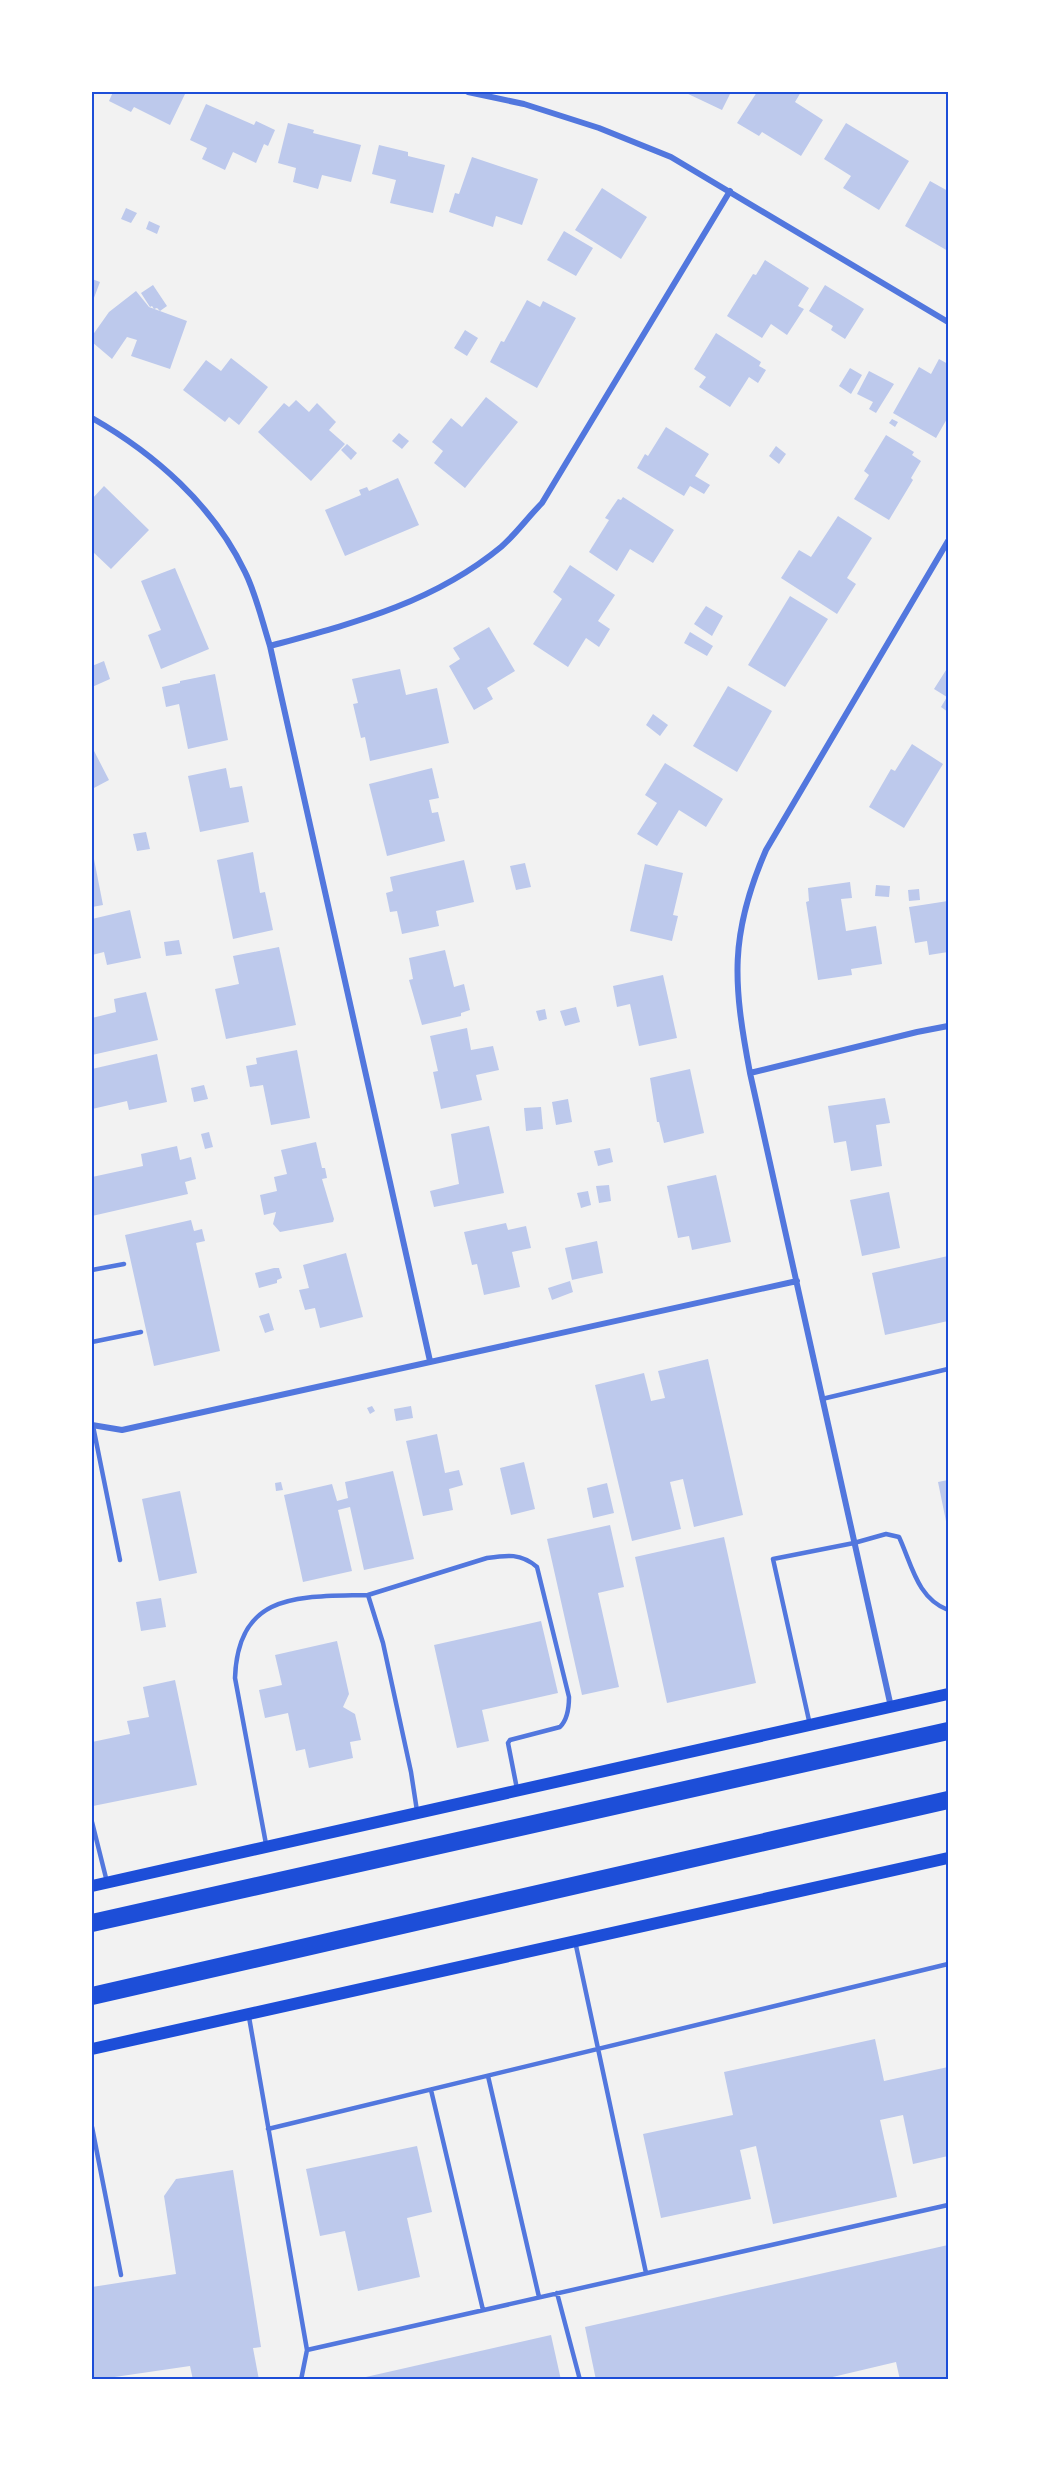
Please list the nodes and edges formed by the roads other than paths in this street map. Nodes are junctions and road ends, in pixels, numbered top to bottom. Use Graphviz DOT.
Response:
graph roads {
  1 [pos="468,92"];
  2 [pos="730,191"];
  3 [pos="948,322"];
  4 [pos="92,418"];
  5 [pos="948,541"];
  6 [pos="270,645"];
  7 [pos="948,1026"];
  8 [pos="750,1073"];
  9 [pos="124,1264"];
  10 [pos="92,1270"];
  11 [pos="797,1281"];
  12 [pos="141,1332"];
  13 [pos="92,1342"];
  14 [pos="430,1362"];
  15 [pos="948,1368"];
  16 [pos="822,1399"];
  17 [pos="92,1425"];
  18 [pos="854,1543"];
  19 [pos="120,1560"];
  20 [pos="368,1595"];
  21 [pos="948,1610"];
  22 [pos="948,1694"];
  23 [pos="891,1707"];
  24 [pos="810,1725"];
  25 [pos="948,1731"];
  26 [pos="517,1792"];
  27 [pos="948,1800"];
  28 [pos="418,1813"];
  29 [pos="92,1822"];
  30 [pos="266,1847"];
  31 [pos="948,1858"];
  32 [pos="107,1882"];
  33 [pos="92,1886"];
  34 [pos="92,1923"];
  35 [pos="575,1941"];
  36 [pos="948,1964"];
  37 [pos="92,1996"];
  38 [pos="248,2014"];
  39 [pos="92,2049"];
  40 [pos="599,2049"];
  41 [pos="488,2076"];
  42 [pos="431,2090"];
  43 [pos="92,2127"];
  44 [pos="268,2129"];
  45 [pos="948,2205"];
  46 [pos="646,2273"];
  47 [pos="121,2274"];
  48 [pos="557,2293"];
  49 [pos="539,2297"];
  50 [pos="483,2310"];
  51 [pos="307,2350"];
  52 [pos="301,2379"];
  53 [pos="580,2379"];
  1 -- 2 [label="street"];
  2 -- 3 [label="street"];
  2 -- 6 [label="street"];
  4 -- 6 [label="street"];
  5 -- 8 [label="street"];
  6 -- 14 [label="street"];
  7 -- 8 [label="street"];
  8 -- 11 [label="street"];
  9 -- 10 [label="lane"];
  11 -- 14 [label="street"];
  11 -- 16 [label="street"];
  12 -- 13 [label="lane"];
  14 -- 17 [label="street"];
  15 -- 16 [label="lane"];
  16 -- 18 [label="street"];
  17 -- 19 [label="lane"];
  18 -- 21 [label="lane"];
  18 -- 23 [label="street"];
  18 -- 24 [label="lane"];
  20 -- 26 [label="lane"];
  20 -- 28 [label="lane"];
  20 -- 30 [label="lane"];
  22 -- 23 [label="main road"];
  23 -- 24 [label="main road"];
  24 -- 26 [label="main road"];
  25 -- 34 [label="highway"];
  26 -- 28 [label="main road"];
  27 -- 37 [label="highway"];
  28 -- 30 [label="main road"];
  29 -- 32 [label="lane"];
  30 -- 32 [label="main road"];
  31 -- 35 [label="main road"];
  32 -- 33 [label="main road"];
  35 -- 38 [label="main road"];
  35 -- 40 [label="lane"];
  36 -- 40 [label="lane"];
  38 -- 39 [label="main road"];
  38 -- 44 [label="lane"];
  40 -- 41 [label="lane"];
  40 -- 46 [label="lane"];
  41 -- 42 [label="lane"];
  41 -- 49 [label="lane"];
  42 -- 44 [label="lane"];
  42 -- 50 [label="lane"];
  43 -- 47 [label="lane"];
  44 -- 51 [label="lane"];
  45 -- 46 [label="lane"];
  46 -- 48 [label="lane"];
  48 -- 49 [label="lane"];
  48 -- 53 [label="lane"];
  49 -- 50 [label="lane"];
  50 -- 51 [label="lane"];
  51 -- 52 [label="lane"];
}
